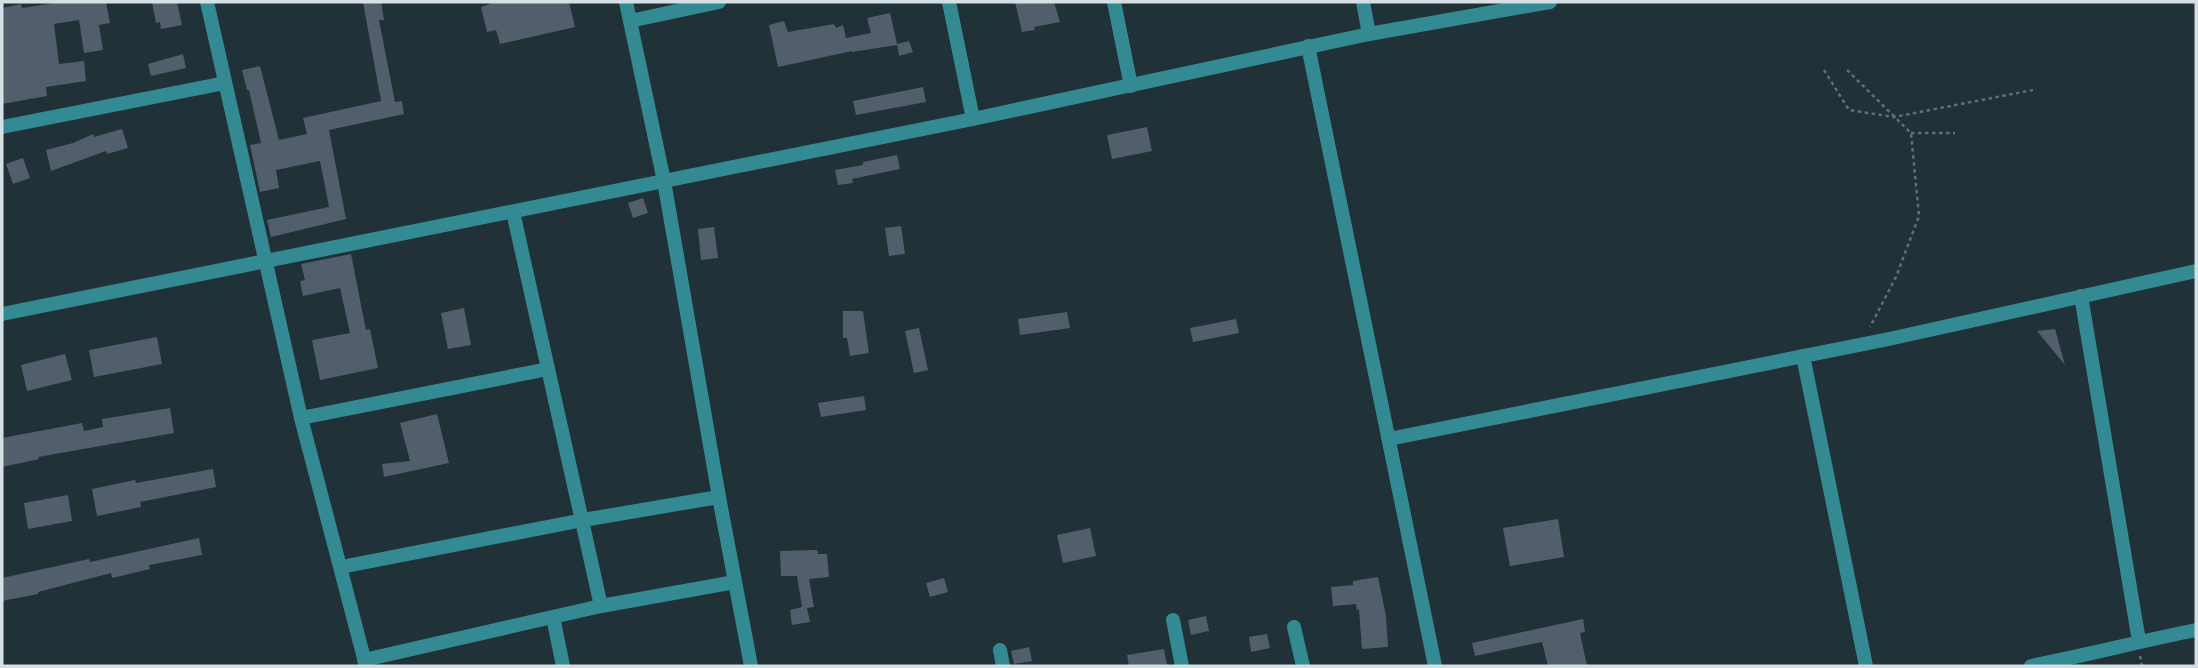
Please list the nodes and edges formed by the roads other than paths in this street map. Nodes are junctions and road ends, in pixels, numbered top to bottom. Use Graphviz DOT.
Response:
graph roads {
  1 [pos="207,2"];
  2 [pos="626,2"];
  3 [pos="719,2"];
  4 [pos="949,2"];
  5 [pos="1114,2"];
  6 [pos="1363,2"];
  7 [pos="1550,2"];
  8 [pos="630,21"];
  9 [pos="1369,34"];
  10 [pos="1308,46"];
  11 [pos="225,83"];
  12 [pos="1131,86"];
  13 [pos="973,119"];
  14 [pos="2,127"];
  15 [pos="664,181"];
  16 [pos="513,212"];
  17 [pos="265,262"];
  18 [pos="2196,271"];
  19 [pos="2081,296"];
  20 [pos="2,314"];
  21 [pos="1803,356"];
  22 [pos="548,369"];
  23 [pos="301,418"];
  24 [pos="1389,439"];
  25 [pos="719,497"];
  26 [pos="583,520"];
  27 [pos="341,567"];
  28 [pos="735,582"];
  29 [pos="601,606"];
  30 [pos="553,617"];
  31 [pos="1173,620"];
  32 [pos="1294,627"];
  33 [pos="2196,630"];
  34 [pos="2139,641"];
  35 [pos="1000,650"];
  36 [pos="365,663"];
  37 [pos="563,666"];
  38 [pos="751,666"];
  39 [pos="1003,666"];
  40 [pos="1182,666"];
  41 [pos="1303,666"];
  42 [pos="1435,666"];
  43 [pos="1866,666"];
  44 [pos="2031,666"];
  1 -- 11 [label="street"];
  2 -- 8 [label="street"];
  3 -- 8 [label="street"];
  4 -- 13 [label="street"];
  5 -- 12 [label="street"];
  6 -- 9 [label="street"];
  7 -- 9 [label="street"];
  8 -- 15 [label="street"];
  9 -- 10 [label="street"];
  10 -- 12 [label="street"];
  10 -- 24 [label="street"];
  11 -- 14 [label="street"];
  11 -- 17 [label="street"];
  12 -- 13 [label="street"];
  13 -- 15 [label="street"];
  15 -- 16 [label="street"];
  15 -- 25 [label="street"];
  16 -- 17 [label="street"];
  16 -- 22 [label="street"];
  17 -- 20 [label="street"];
  17 -- 23 [label="street"];
  18 -- 19 [label="street"];
  19 -- 21 [label="street"];
  19 -- 34 [label="street"];
  21 -- 24 [label="street"];
  21 -- 43 [label="street"];
  22 -- 23 [label="street"];
  22 -- 26 [label="street"];
  23 -- 27 [label="street"];
  24 -- 42 [label="street"];
  25 -- 26 [label="street"];
  25 -- 28 [label="street"];
  26 -- 27 [label="street"];
  26 -- 29 [label="street"];
  27 -- 36 [label="street"];
  28 -- 29 [label="street"];
  28 -- 38 [label="street"];
  29 -- 30 [label="street"];
  30 -- 36 [label="street"];
  30 -- 37 [label="street"];
  31 -- 40 [label="street"];
  32 -- 41 [label="street"];
  33 -- 34 [label="street"];
  34 -- 44 [label="street"];
  35 -- 39 [label="street"];
}
